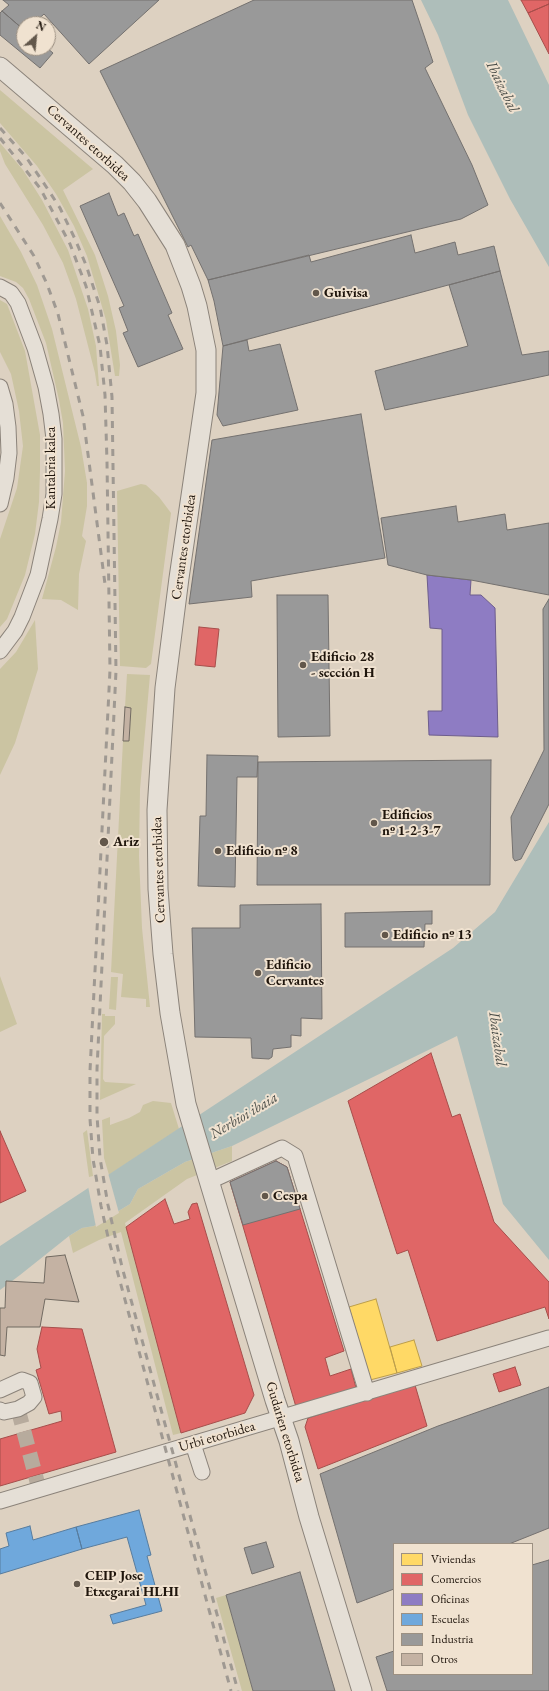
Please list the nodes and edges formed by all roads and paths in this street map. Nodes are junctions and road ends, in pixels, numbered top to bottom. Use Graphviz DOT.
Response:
graph roads {
  1 [pos="0,67"];
  2 [pos="0,287"];
  3 [pos="0,387"];
  4 [pos="0,504"];
  5 [pos="0,651"];
  6 [pos="209,1178"];
  7 [pos="549,1338"];
  8 [pos="0,1390"];
  9 [pos="367,1393"];
  10 [pos="0,1410"];
  11 [pos="282,1418"];
  12 [pos="193,1444"];
  13 [pos="202,1472"];
  14 [pos="0,1500"];
  15 [pos="362,1691"];
  1 -- 6 [label="street, Cervantes etorbidea"];
  2 -- 5 [label="street, Kantabria kalea"];
  3 -- 4 [label="street"];
  6 -- 9 [label="street"];
  6 -- 11 [label="street, Gudarien etorbidea"];
  7 -- 9 [label="street, Urbi etorbidea"];
  8 -- 10 [label="street"];
  9 -- 11 [label="street, Urbi etorbidea"];
  11 -- 12 [label="street, Urbi etorbidea"];
  11 -- 15 [label="street, Gudarien etorbidea"];
  12 -- 13 [label="street"];
  12 -- 14 [label="street, Urbi etorbidea"];
}
